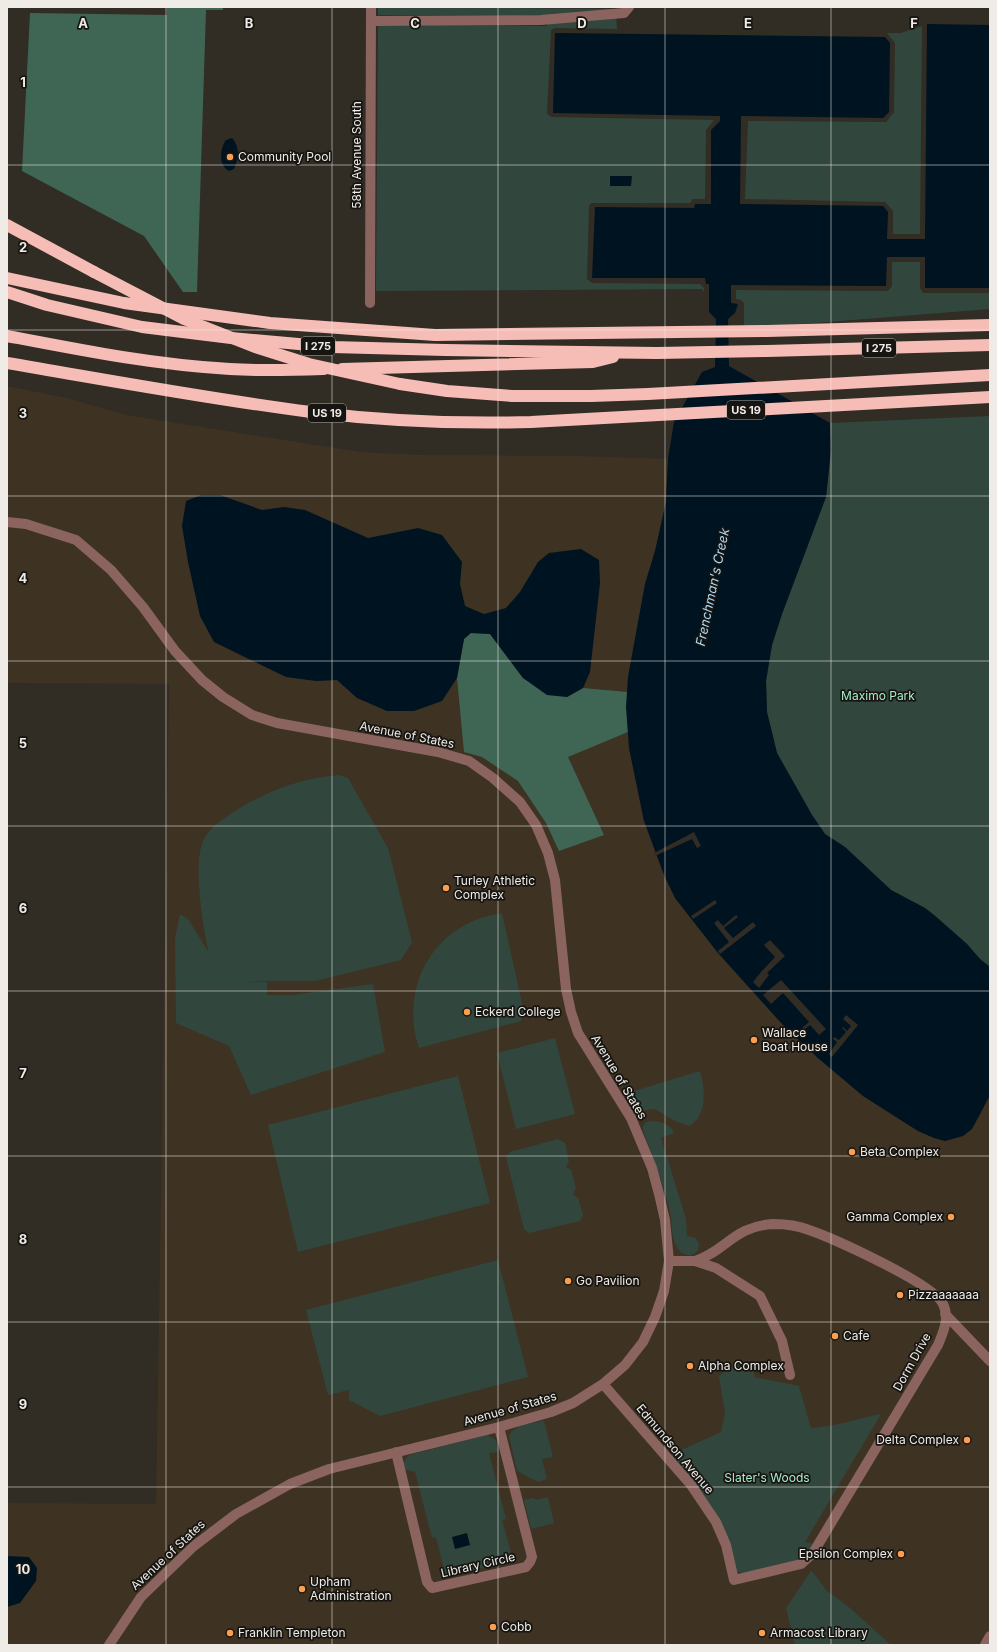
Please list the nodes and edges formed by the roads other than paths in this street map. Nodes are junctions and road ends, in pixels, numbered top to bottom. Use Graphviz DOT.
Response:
graph roads {
  1 [pos="371,7"];
  2 [pos="629,7"];
  3 [pos="371,21"];
  4 [pos="7,225"];
  5 [pos="7,278"];
  6 [pos="7,292"];
  7 [pos="370,303"];
  8 [pos="990,324"];
  9 [pos="7,336"];
  10 [pos="990,345"];
  11 [pos="634,353"];
  12 [pos="7,363"];
  13 [pos="990,375"];
  14 [pos="990,398"];
  15 [pos="7,522"];
  16 [pos="669,1261"];
  17 [pos="695,1261"];
  18 [pos="945,1314"];
  19 [pos="990,1361"];
  20 [pos="790,1375"];
  21 [pos="603,1384"];
  22 [pos="499,1427"];
  23 [pos="396,1452"];
  24 [pos="734,1580"];
  25 [pos="990,1636"];
  26 [pos="110,1645"];
  27 [pos="985,1645"];
  1 -- 3 [label="street, 58th Avenue South"];
  2 -- 3 [label="street"];
  3 -- 7 [label="street, 58th Avenue South"];
  4 -- 13 [label="highway, I 275, bridge"];
  5 -- 8 [label="highway"];
  6 -- 11 [label="highway, I 275"];
  9 -- 11 [label="highway"];
  10 -- 11 [label="highway, I 275"];
  12 -- 14 [label="highway, US 19"];
  15 -- 16 [label="street, Avenue of States"];
  16 -- 17 [label="street"];
  16 -- 21 [label="street, Avenue of States"];
  17 -- 18 [label="street"];
  17 -- 20 [label="street"];
  18 -- 19 [label="street"];
  18 -- 24 [label="street, Dorm Drive"];
  21 -- 22 [label="street, Avenue of States"];
  21 -- 24 [label="street, Edmundson Avenue"];
  22 -- 23 [label="street, Avenue of States"];
  22 -- 23 [label="street, Library Circle"];
  23 -- 26 [label="street, Avenue of States"];
  25 -- 27 [label="street"];
}
